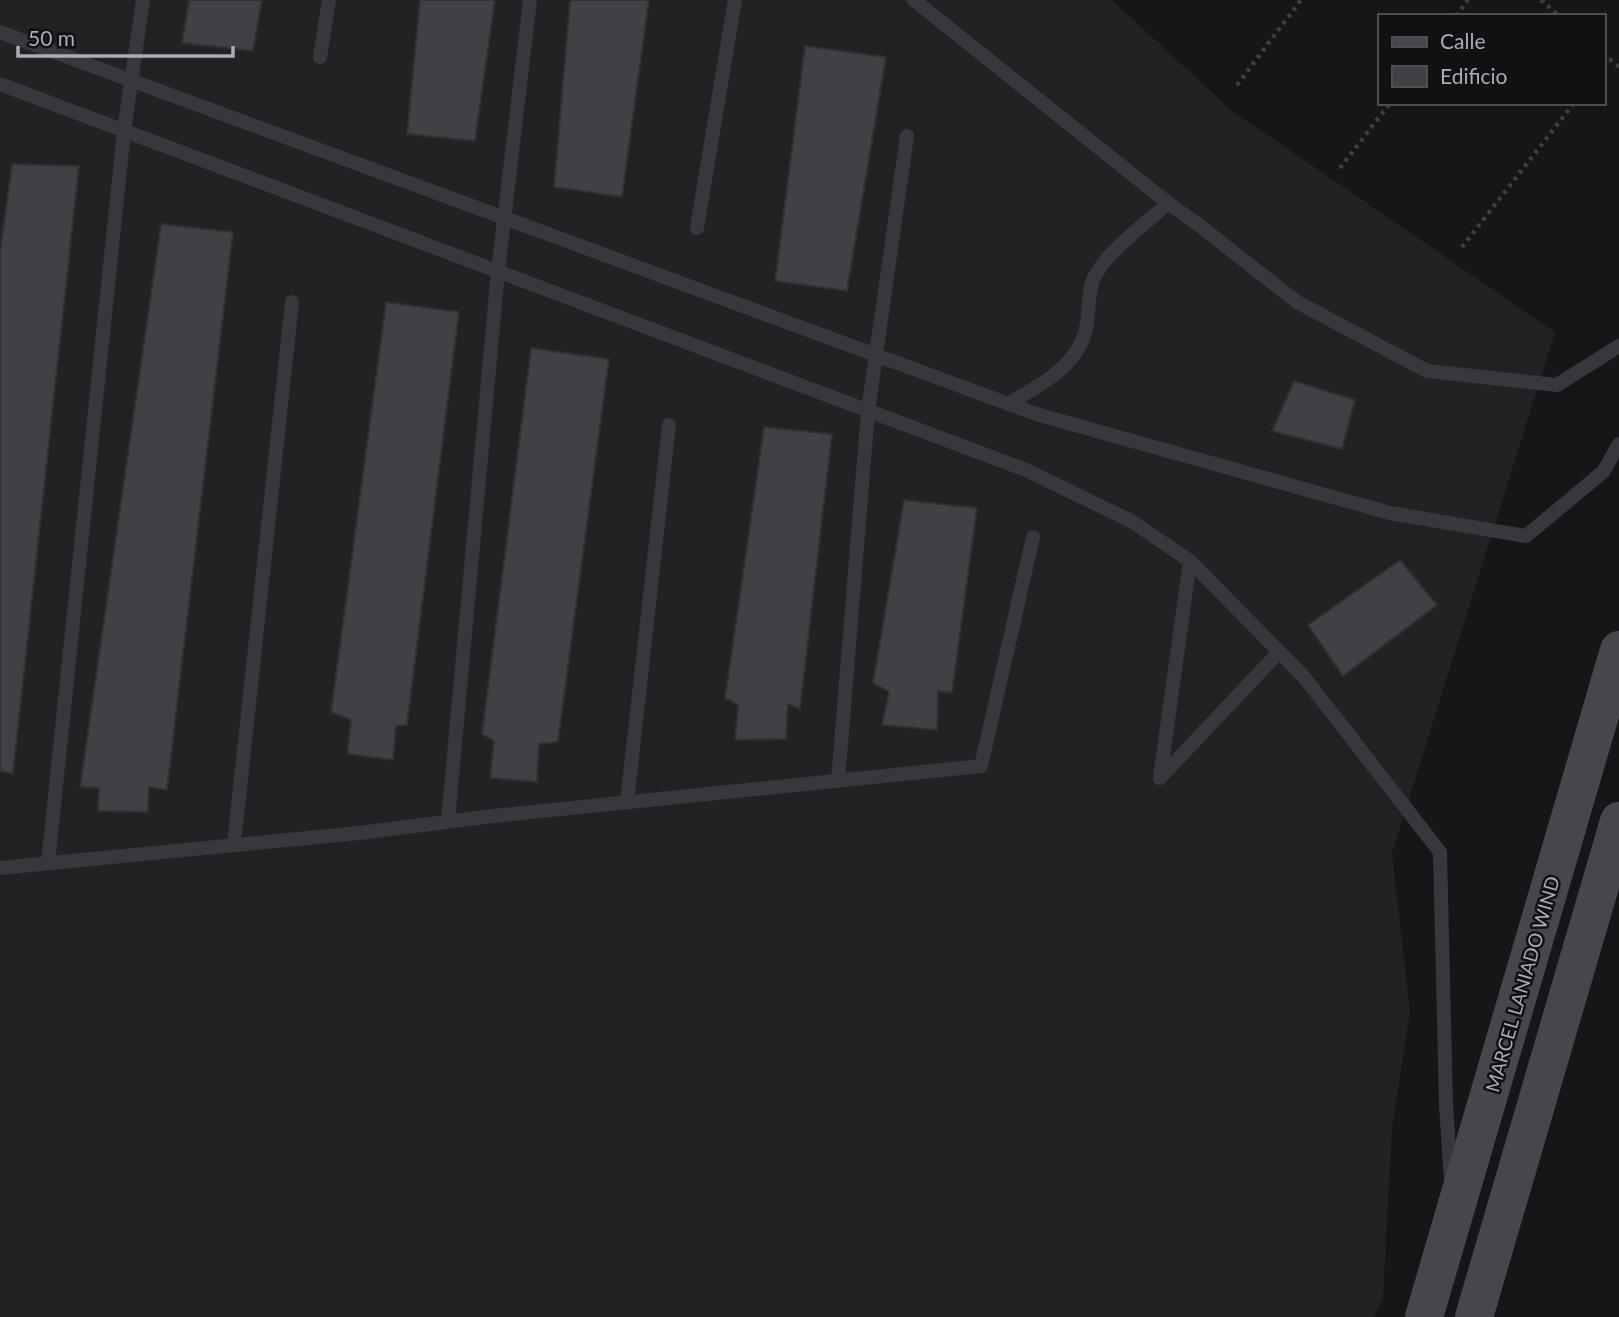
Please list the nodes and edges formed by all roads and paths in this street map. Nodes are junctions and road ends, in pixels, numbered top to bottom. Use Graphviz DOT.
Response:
graph roads {
  1 [pos="143,0"];
  2 [pos="329,0"];
  3 [pos="530,0"];
  4 [pos="735,0"];
  5 [pos="914,0"];
  6 [pos="1301,0"];
  7 [pos="1541,0"];
  8 [pos="1557,14"];
  9 [pos="0,32"];
  10 [pos="1605,55"];
  11 [pos="320,57"];
  12 [pos="1609,58"];
  13 [pos="1605,63"];
  14 [pos="1619,66"];
  15 [pos="131,80"];
  16 [pos="0,84"];
  17 [pos="1237,85"];
  18 [pos="1388,105"];
  19 [pos="1572,105"];
  20 [pos="124,131"];
  21 [pos="907,136"];
  22 [pos="1340,168"];
  23 [pos="1168,203"];
  24 [pos="505,218"];
  25 [pos="697,228"];
  26 [pos="1462,247"];
  27 [pos="498,271"];
  28 [pos="292,302"];
  29 [pos="1619,346"];
  30 [pos="876,355"];
  31 [pos="1008,404"];
  32 [pos="868,411"];
  33 [pos="669,425"];
  34 [pos="1619,444"];
  35 [pos="1033,537"];
  36 [pos="1189,561"];
  37 [pos="1619,650"];
  38 [pos="1279,652"];
  39 [pos="838,780"];
  40 [pos="627,802"];
  41 [pos="448,821"];
  42 [pos="1617,832"];
  43 [pos="233,844"];
  44 [pos="48,863"];
  45 [pos="0,868"];
  46 [pos="1454,1218"];
  47 [pos="1424,1317"];
  48 [pos="1474,1317"];
  1 -- 15 [label="lane"];
  2 -- 11 [label="lane"];
  3 -- 24 [label="lane"];
  4 -- 25 [label="lane"];
  5 -- 23 [label="lane"];
  6 -- 17 [label="path"];
  7 -- 8 [label="path"];
  9 -- 15 [label="lane"];
  10 -- 12 [label="path"];
  12 -- 13 [label="path"];
  12 -- 14 [label="path"];
  15 -- 20 [label="lane"];
  15 -- 24 [label="lane"];
  16 -- 20 [label="lane"];
  18 -- 22 [label="path"];
  19 -- 26 [label="path"];
  20 -- 27 [label="lane"];
  20 -- 44 [label="lane"];
  21 -- 30 [label="lane"];
  23 -- 29 [label="lane"];
  23 -- 31 [label="lane"];
  24 -- 27 [label="lane"];
  24 -- 30 [label="lane"];
  27 -- 32 [label="lane"];
  27 -- 41 [label="lane"];
  28 -- 43 [label="lane"];
  30 -- 31 [label="lane"];
  30 -- 32 [label="lane"];
  31 -- 34 [label="lane"];
  32 -- 36 [label="lane"];
  32 -- 39 [label="lane"];
  33 -- 40 [label="lane"];
  35 -- 39 [label="lane"];
  36 -- 38 [label="lane"];
  36 -- 38 [label="lane"];
  37 -- 46 [label="main road, MARCEL LANIADO WIND"];
  38 -- 46 [label="lane"];
  39 -- 40 [label="lane"];
  40 -- 41 [label="lane"];
  41 -- 43 [label="lane"];
  42 -- 48 [label="main road"];
  43 -- 44 [label="lane"];
  44 -- 45 [label="lane"];
  46 -- 47 [label="main road, MARCEL LANIADO WIND"];
}
